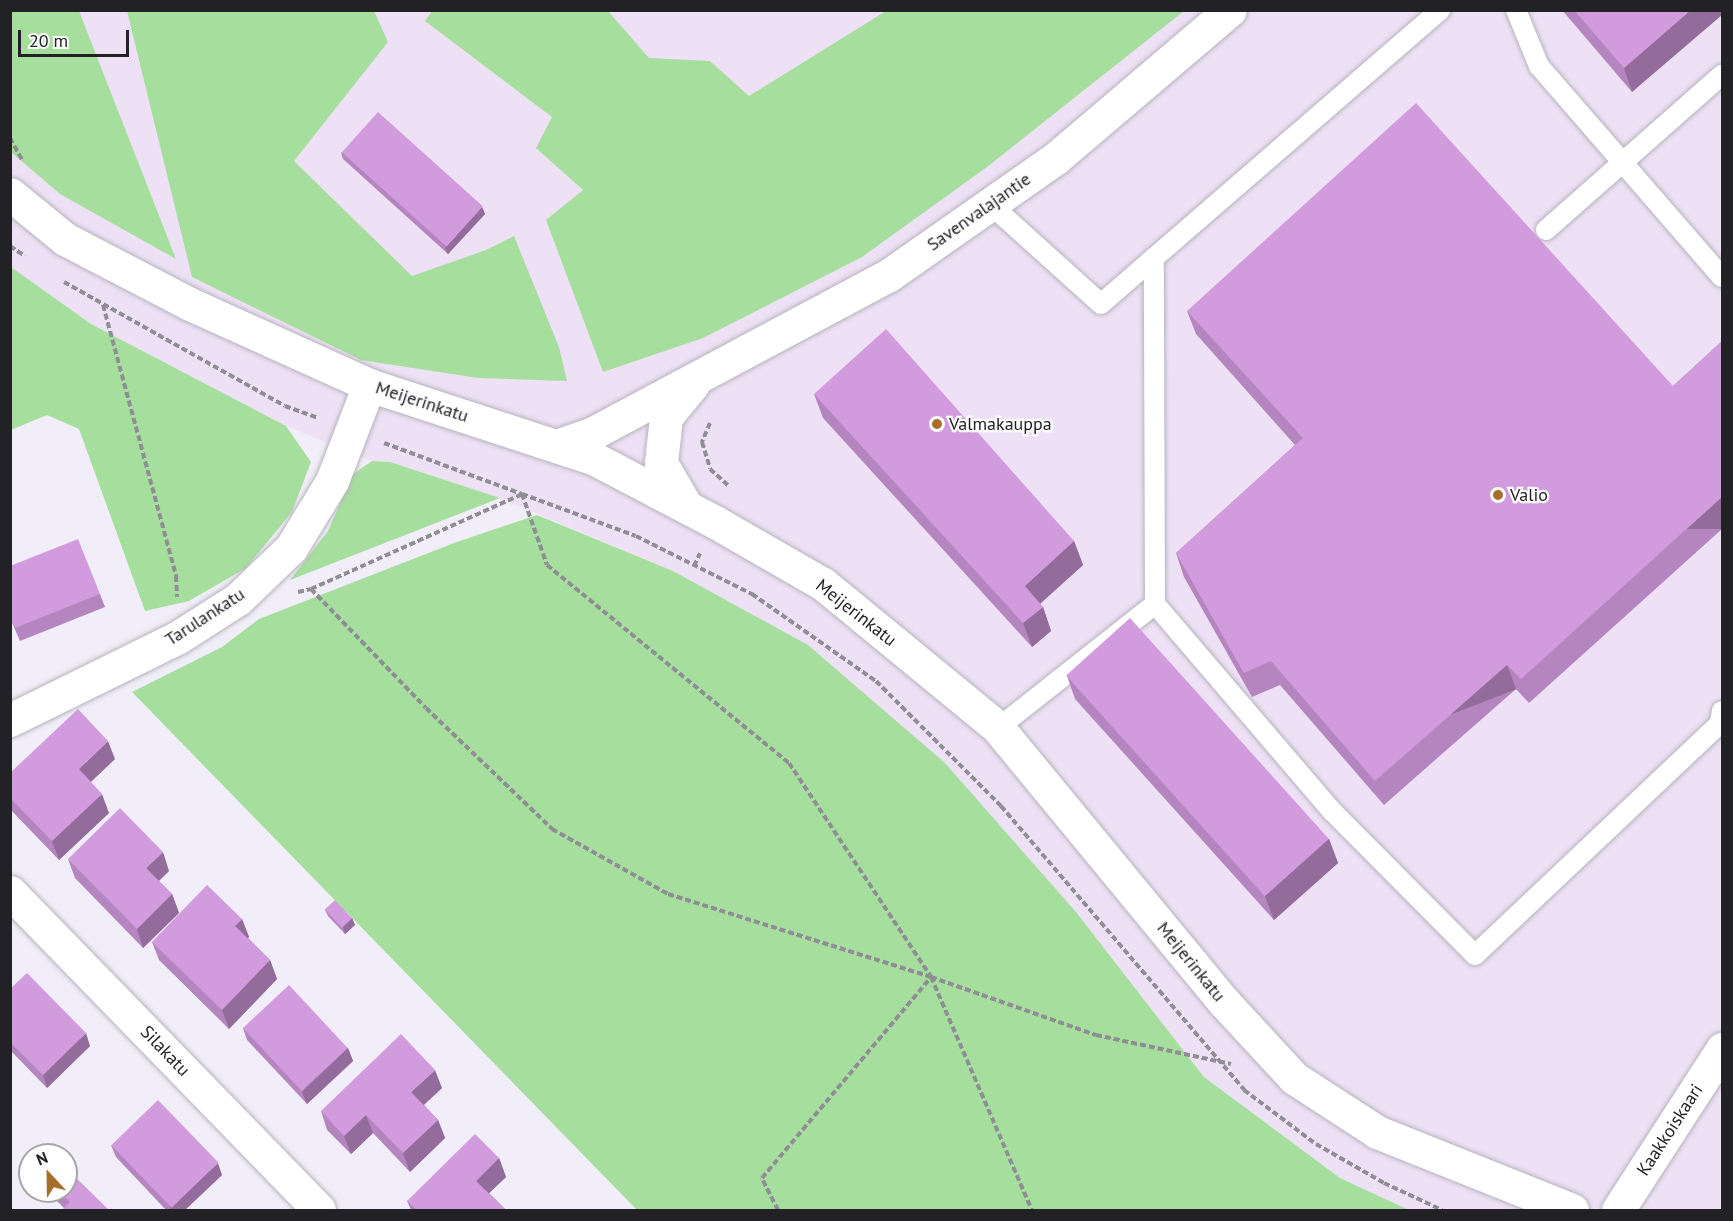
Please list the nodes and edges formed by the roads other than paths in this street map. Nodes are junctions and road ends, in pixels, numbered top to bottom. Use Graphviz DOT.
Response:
graph roads {
  1 [pos="1230,10"];
  2 [pos="1440,10"];
  3 [pos="1515,10"];
  4 [pos="1722,75"];
  5 [pos="1623,162"];
  6 [pos="10,194"];
  7 [pos="990,204"];
  8 [pos="1546,230"];
  9 [pos="1154,258"];
  10 [pos="1722,277"];
  11 [pos="701,375"];
  12 [pos="369,385"];
  13 [pos="556,446"];
  14 [pos="686,507"];
  15 [pos="1155,604"];
  16 [pos="1722,711"];
  17 [pos="10,720"];
  18 [pos="998,728"];
  19 [pos="10,892"];
  20 [pos="1722,1049"];
  21 [pos="303,1205"];
  22 [pos="1572,1210"];
  23 [pos="1618,1210"];
  1 -- 7 [label="street, Savenvalajantie"];
  2 -- 9 [label="lane"];
  3 -- 5 [label="lane"];
  4 -- 5 [label="lane"];
  5 -- 8 [label="lane"];
  5 -- 10 [label="lane"];
  6 -- 12 [label="street, Meijerinkatu"];
  7 -- 9 [label="lane"];
  7 -- 11 [label="street, Savenvalajantie"];
  9 -- 15 [label="lane"];
  11 -- 13 [label="street, Savenvalajantie"];
  11 -- 14 [label="street, Savenvalajantie"];
  12 -- 13 [label="street, Meijerinkatu"];
  12 -- 17 [label="street, Tarulankatu"];
  13 -- 14 [label="street, Meijerinkatu"];
  14 -- 18 [label="street, Meijerinkatu"];
  15 -- 16 [label="lane"];
  15 -- 18 [label="lane"];
  18 -- 22 [label="street, Meijerinkatu"];
  19 -- 21 [label="street, Silakatu"];
  20 -- 23 [label="street, Kaakkoiskaari"];
}
